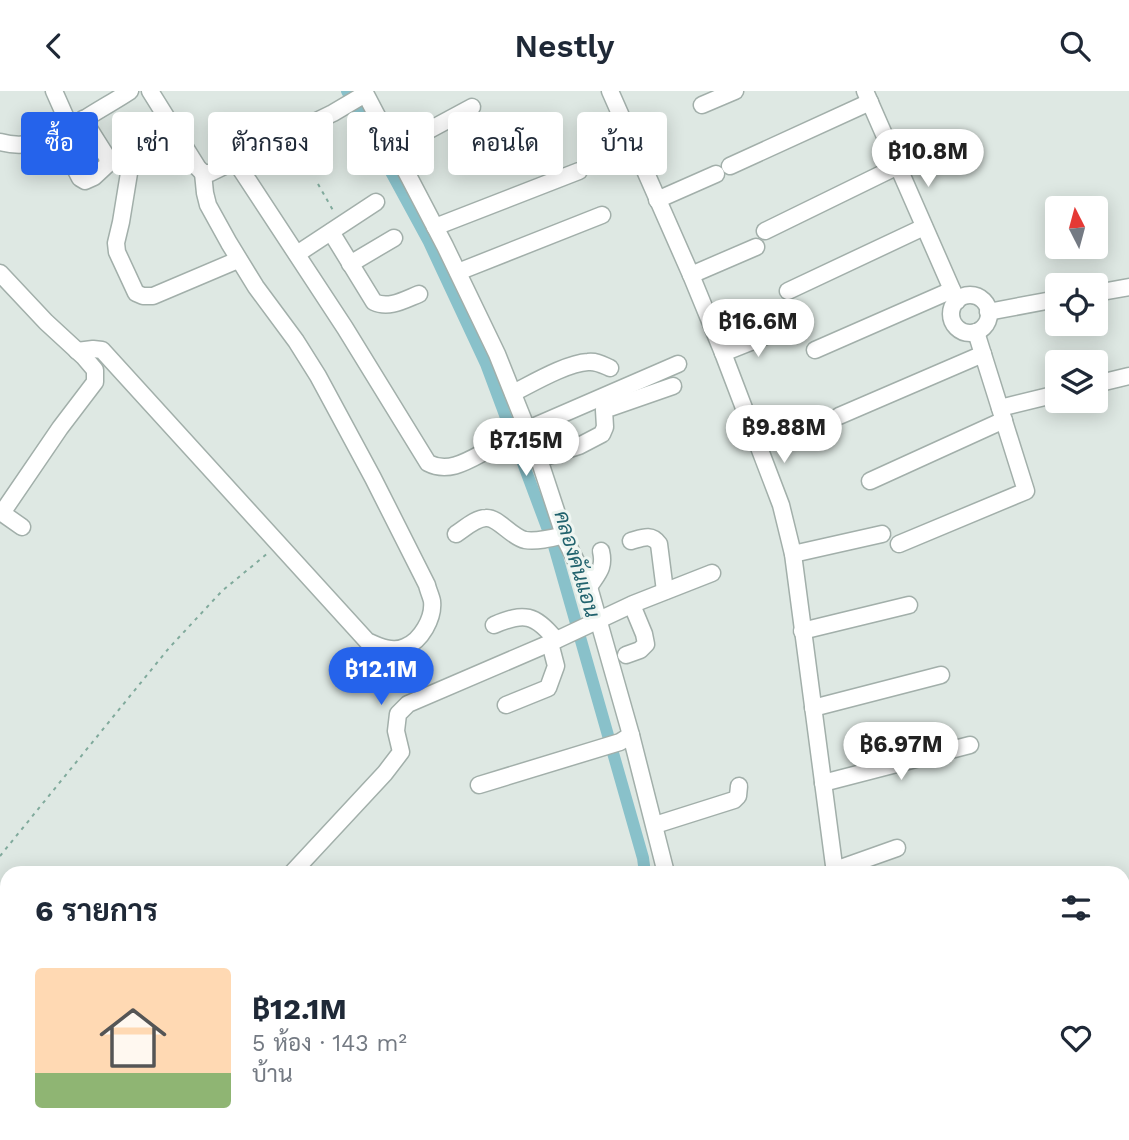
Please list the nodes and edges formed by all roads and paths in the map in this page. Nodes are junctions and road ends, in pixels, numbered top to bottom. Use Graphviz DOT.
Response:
graph roads {
  1 [pos="54,91"];
  2 [pos="150,91"];
  3 [pos="610,91"];
  4 [pos="735,91"];
  5 [pos="126,92"];
  6 [pos="362,94"];
  7 [pos="867,96"];
  8 [pos="702,105"];
  9 [pos="472,107"];
  10 [pos="63,112"];
  11 [pos="94,112"];
  12 [pos="163,112"];
  13 [pos="372,112"];
  14 [pos="333,113"];
  15 [pos="70,127"];
  16 [pos="434,127"];
  17 [pos="0,142"];
  18 [pos="21,146"];
  19 [pos="194,162"];
  20 [pos="898,166"];
  21 [pos="577,172"];
  22 [pos="203,173"];
  23 [pos="208,173"];
  24 [pos="129,175"];
  25 [pos="245,175"];
  26 [pos="408,175"];
  27 [pos="317,184"];
  28 [pos="657,199"];
  29 [pos="376,202"];
  30 [pos="602,215"];
  31 [pos="435,227"];
  32 [pos="924,227"];
  33 [pos="336,228"];
  34 [pos="765,231"];
  35 [pos="394,238"];
  36 [pos="756,247"];
  37 [pos="297,254"];
  38 [pos="238,260"];
  39 [pos="350,264"];
  40 [pos="458,272"];
  41 [pos="0,273"];
  42 [pos="691,275"];
  43 [pos="1129,287"];
  44 [pos="788,291"];
  45 [pos="1108,291"];
  46 [pos="419,294"];
  47 [pos="954,295"];
  48 [pos="1045,301"];
  49 [pos="988,312"];
  50 [pos="781,330"];
  51 [pos="976,332"];
  52 [pos="815,350"];
  53 [pos="77,351"];
  54 [pos="723,353"];
  55 [pos="983,354"];
  56 [pos="678,365"];
  57 [pos="610,368"];
  58 [pos="1129,376"];
  59 [pos="1108,381"];
  60 [pos="673,386"];
  61 [pos="513,393"];
  62 [pos="1045,398"];
  63 [pos="1002,414"];
  64 [pos="839,416"];
  65 [pos="528,429"];
  66 [pos="488,450"];
  67 [pos="539,460"];
  68 [pos="870,481"];
  69 [pos="2,513"];
  70 [pos="22,527"];
  71 [pos="456,534"];
  72 [pos="882,534"];
  73 [pos="559,536"];
  74 [pos="631,541"];
  75 [pos="279,544"];
  76 [pos="899,544"];
  77 [pos="601,551"];
  78 [pos="793,554"];
  79 [pos="712,573"];
  80 [pos="589,587"];
  81 [pos="665,591"];
  82 [pos="632,605"];
  83 [pos="909,605"];
  84 [pos="598,621"];
  85 [pos="494,625"];
  86 [pos="802,631"];
  87 [pos="556,641"];
  88 [pos="626,655"];
  89 [pos="941,675"];
  90 [pos="506,705"];
  91 [pos="813,708"];
  92 [pos="626,739"];
  93 [pos="970,745"];
  94 [pos="823,783"];
  95 [pos="479,785"];
  96 [pos="739,786"];
  97 [pos="655,825"];
  98 [pos="897,848"];
  99 [pos="0,856"];
  100 [pos="299,866"];
  101 [pos="664,866"];
  102 [pos="834,866"];
  103 [pos="850,866"];
  1 -- 10 [label="street"];
  2 -- 12 [label="street"];
  3 -- 28 [label="street"];
  4 -- 8 [label="street"];
  5 -- 11 [label="street"];
  6 -- 13 [label="street"];
  6 -- 14 [label="street"];
  7 -- 20 [label="street"];
  7 -- 28 [label="street"];
  9 -- 16 [label="street"];
  15 -- 15 [label="street"];
  17 -- 18 [label="street"];
  19 -- 22 [label="street"];
  20 -- 32 [label="street"];
  20 -- 34 [label="street"];
  21 -- 31 [label="street"];
  22 -- 23 [label="street"];
  22 -- 38 [label="street"];
  24 -- 38 [label="street"];
  25 -- 37 [label="street"];
  26 -- 31 [label="street"];
  27 -- 33 [label="path"];
  28 -- 42 [label="street"];
  29 -- 33 [label="street"];
  30 -- 40 [label="street"];
  31 -- 40 [label="street"];
  32 -- 44 [label="street"];
  32 -- 47 [label="street"];
  33 -- 37 [label="street"];
  33 -- 39 [label="street"];
  35 -- 39 [label="street"];
  36 -- 42 [label="street"];
  37 -- 66 [label="street"];
  38 -- 75 [label="street"];
  39 -- 46 [label="street"];
  40 -- 61 [label="street"];
  41 -- 53 [label="street"];
  42 -- 54 [label="street"];
  43 -- 45 [label="street"];
  47 -- 49 [label="street"];
  47 -- 51 [label="street"];
  47 -- 52 [label="street"];
  48 -- 49 [label="street"];
  49 -- 51 [label="street"];
  50 -- 54 [label="street"];
  51 -- 55 [label="street"];
  53 -- 69 [label="street"];
  53 -- 75 [label="street"];
  54 -- 78 [label="street"];
  55 -- 63 [label="street"];
  55 -- 64 [label="street"];
  56 -- 65 [label="street"];
  57 -- 61 [label="street"];
  58 -- 59 [label="street"];
  60 -- 67 [label="street"];
  61 -- 65 [label="street"];
  62 -- 63 [label="street"];
  63 -- 68 [label="street"];
  63 -- 76 [label="street"];
  65 -- 67 [label="street"];
  67 -- 73 [label="street"];
  69 -- 70 [label="street"];
  71 -- 73 [label="street"];
  72 -- 78 [label="street"];
  73 -- 80 [label="street"];
  74 -- 81 [label="street"];
  75 -- 99 [label="path"];
  77 -- 80 [label="street"];
  78 -- 86 [label="street"];
  79 -- 81 [label="street"];
  80 -- 84 [label="street"];
  81 -- 82 [label="street"];
  82 -- 84 [label="street"];
  82 -- 88 [label="street"];
  83 -- 86 [label="street"];
  84 -- 87 [label="street"];
  84 -- 92 [label="street"];
  85 -- 87 [label="street"];
  86 -- 91 [label="street"];
  87 -- 90 [label="street"];
  87 -- 100 [label="street"];
  89 -- 91 [label="street"];
  91 -- 94 [label="street"];
  92 -- 95 [label="street"];
  92 -- 97 [label="street"];
  93 -- 94 [label="street"];
  94 -- 102 [label="street"];
  96 -- 97 [label="street"];
  97 -- 101 [label="street"];
  98 -- 103 [label="street"];
}
